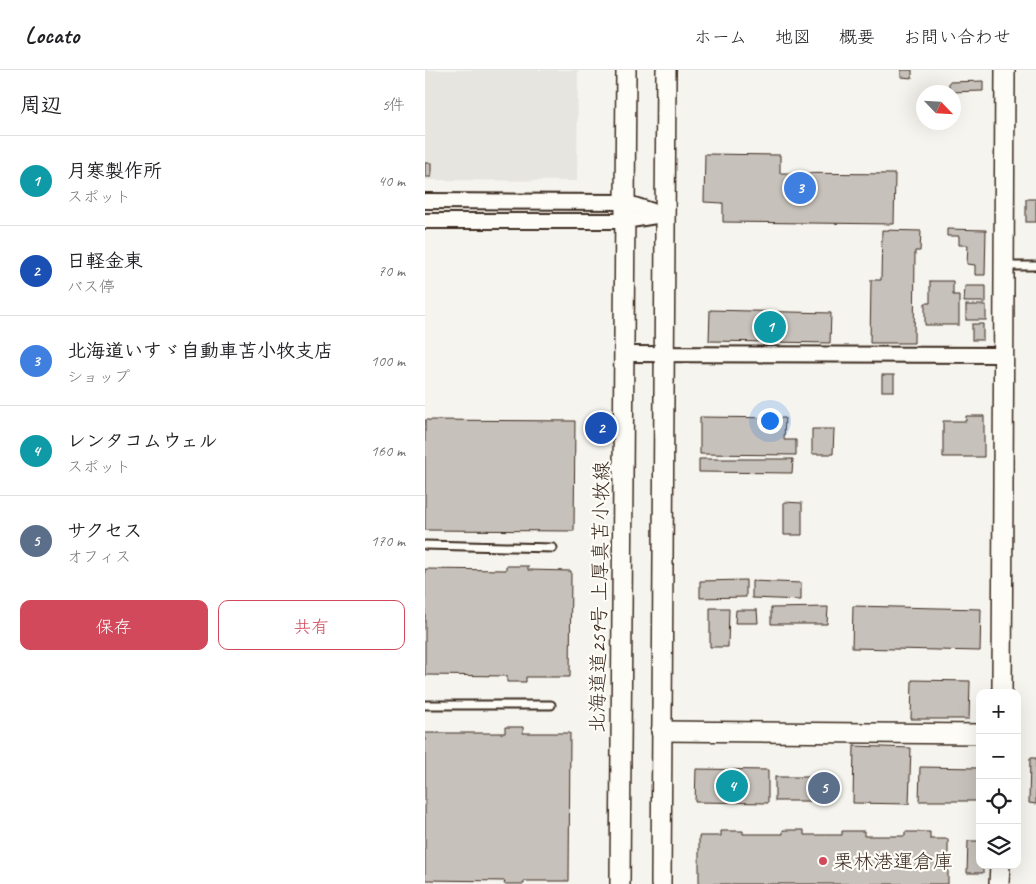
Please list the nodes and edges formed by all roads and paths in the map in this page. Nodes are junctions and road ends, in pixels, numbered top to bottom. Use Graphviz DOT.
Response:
graph roads {
  1 [pos="626,70"];
  2 [pos="666,70"];
  3 [pos="1005,70"];
  4 [pos="425,201"];
  5 [pos="625,202"];
  6 [pos="665,215"];
  7 [pos="425,221"];
  8 [pos="625,221"];
  9 [pos="1003,266"];
  10 [pos="1036,266"];
  11 [pos="663,353"];
  12 [pos="624,354"];
  13 [pos="1003,355"];
  14 [pos="425,544"];
  15 [pos="553,548"];
  16 [pos="1002,689"];
  17 [pos="425,705"];
  18 [pos="551,705"];
  19 [pos="661,732"];
  20 [pos="976,734"];
  21 [pos="999,869"];
  22 [pos="620,884"];
  23 [pos="661,884"];
  24 [pos="999,884"];
  1 -- 5 [label="main road, 北海道道259号 上厚真苫小牧線"];
  2 -- 6 [label="main road"];
  3 -- 9 [label="main road"];
  4 -- 5 [label="street"];
  5 -- 6 [label="street"];
  5 -- 8 [label="main road, 北海道道259号 上厚真苫小牧線"];
  6 -- 8 [label="street"];
  6 -- 11 [label="main road"];
  7 -- 8 [label="street"];
  8 -- 12 [label="main road, 北海道道259号 上厚真苫小牧線"];
  9 -- 10 [label="lane"];
  9 -- 13 [label="main road"];
  11 -- 12 [label="street"];
  11 -- 13 [label="street"];
  11 -- 19 [label="main road"];
  12 -- 22 [label="main road, 北海道道259号 上厚真苫小牧線"];
  13 -- 16 [label="main road"];
  14 -- 15 [label="lane"];
  17 -- 18 [label="lane"];
  19 -- 20 [label="main road"];
  19 -- 23 [label="main road"];
  21 -- 24 [label="main road"];
}
